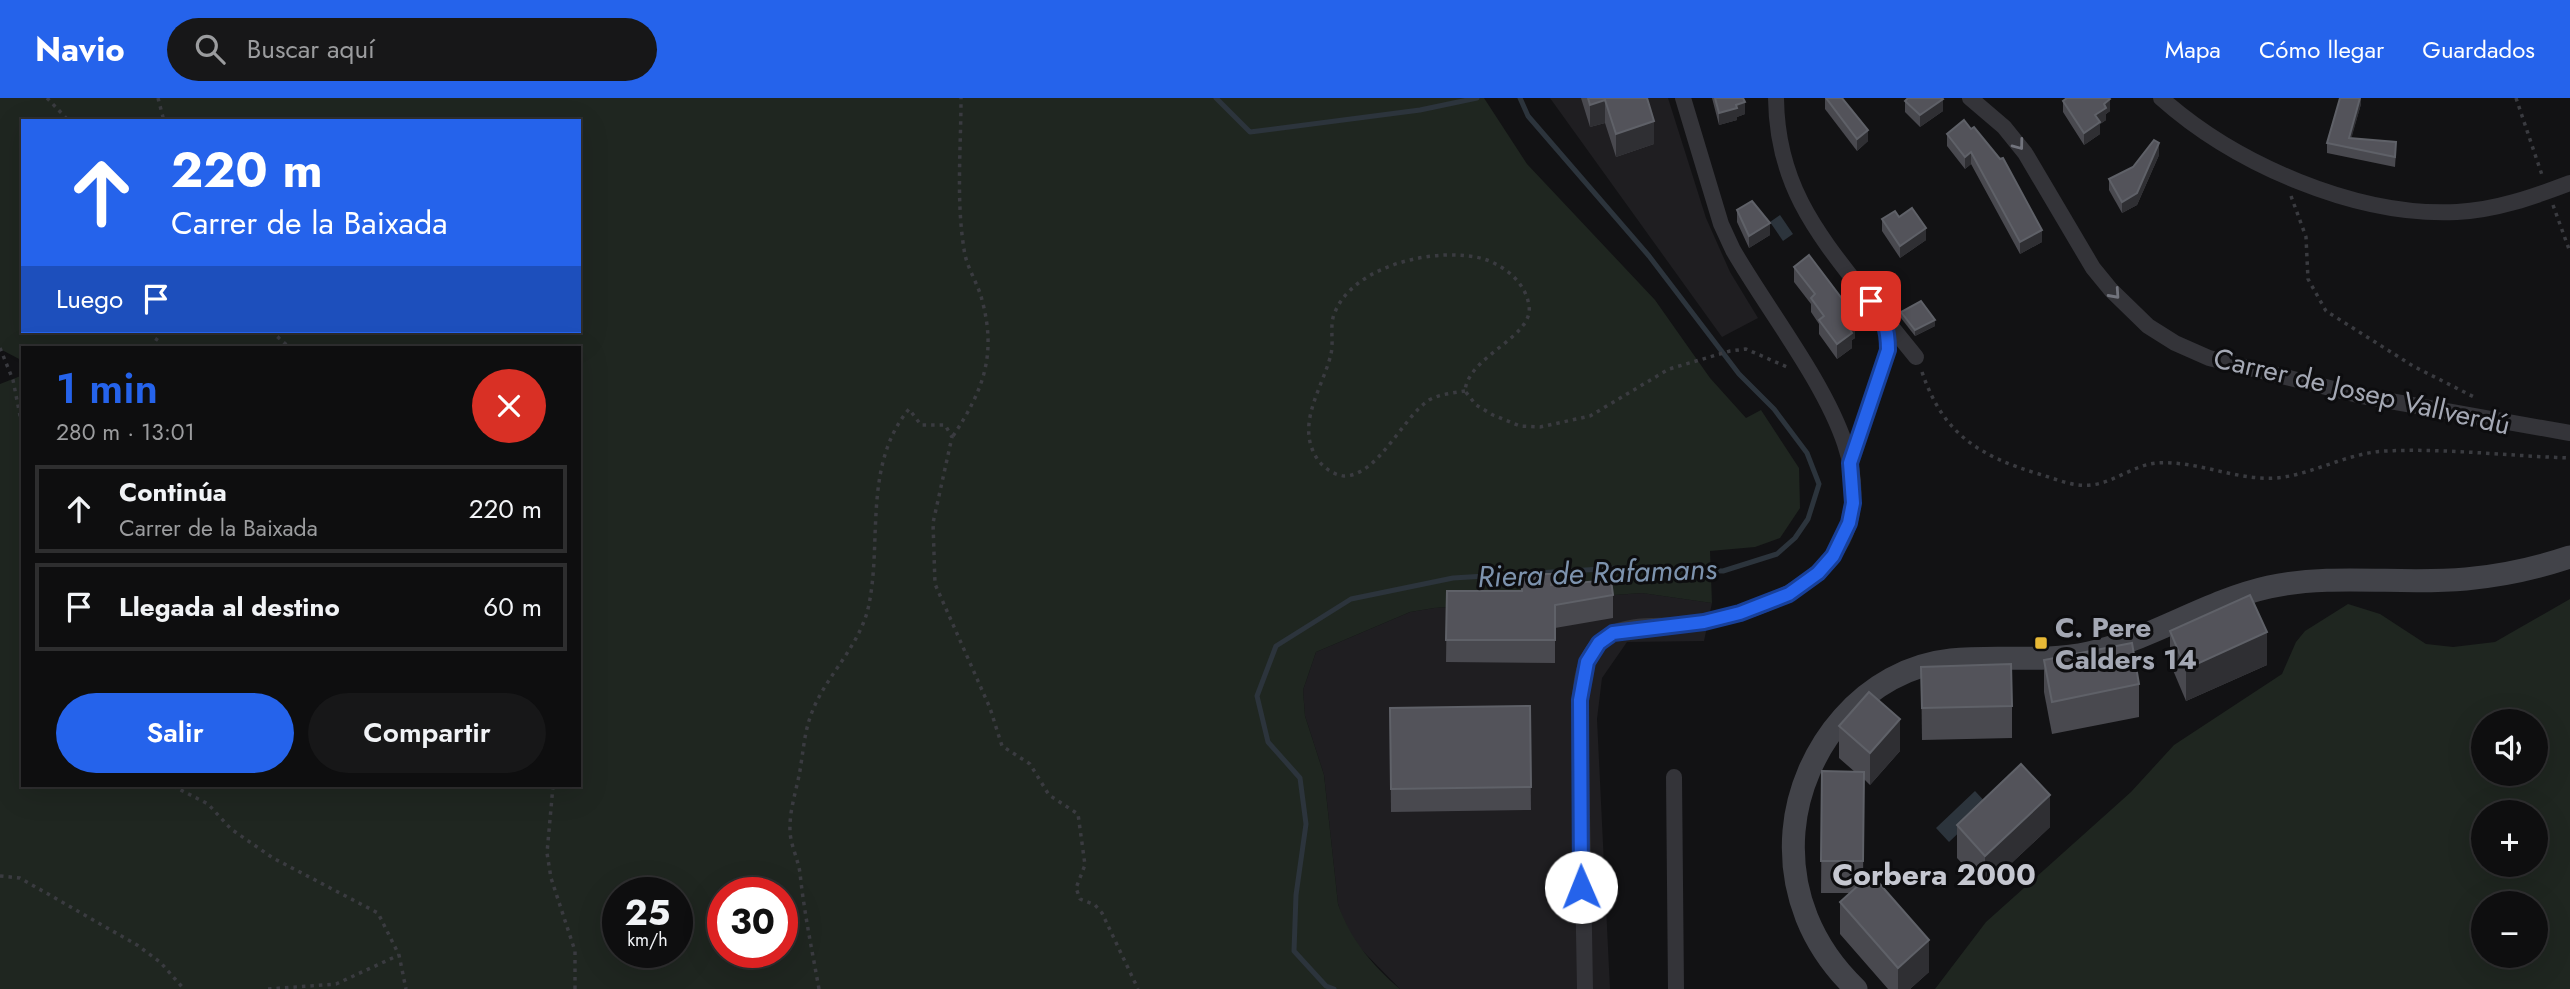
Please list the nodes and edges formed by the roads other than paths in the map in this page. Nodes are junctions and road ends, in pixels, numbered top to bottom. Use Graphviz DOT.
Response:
graph roads {
  1 [pos="1683,98"];
  2 [pos="1776,98"];
  3 [pos="1970,98"];
  4 [pos="2161,98"];
  5 [pos="2570,183"];
  6 [pos="1884,318"];
  7 [pos="1916,357"];
  8 [pos="2570,433"];
  9 [pos="1850,463"];
  10 [pos="2570,557"];
  11 [pos="1674,777"];
  12 [pos="1585,989"];
  13 [pos="1676,989"];
  14 [pos="1856,989"];
  1 -- 9 [label="street"];
  2 -- 6 [label="street"];
  3 -- 8 [label="street, Carrer de Josep Vallverdú, one-way"];
  4 -- 5 [label="street"];
  6 -- 7 [label="street"];
  6 -- 9 [label="street"];
  9 -- 12 [label="street"];
  10 -- 14 [label="street"];
  11 -- 13 [label="street"];
}
